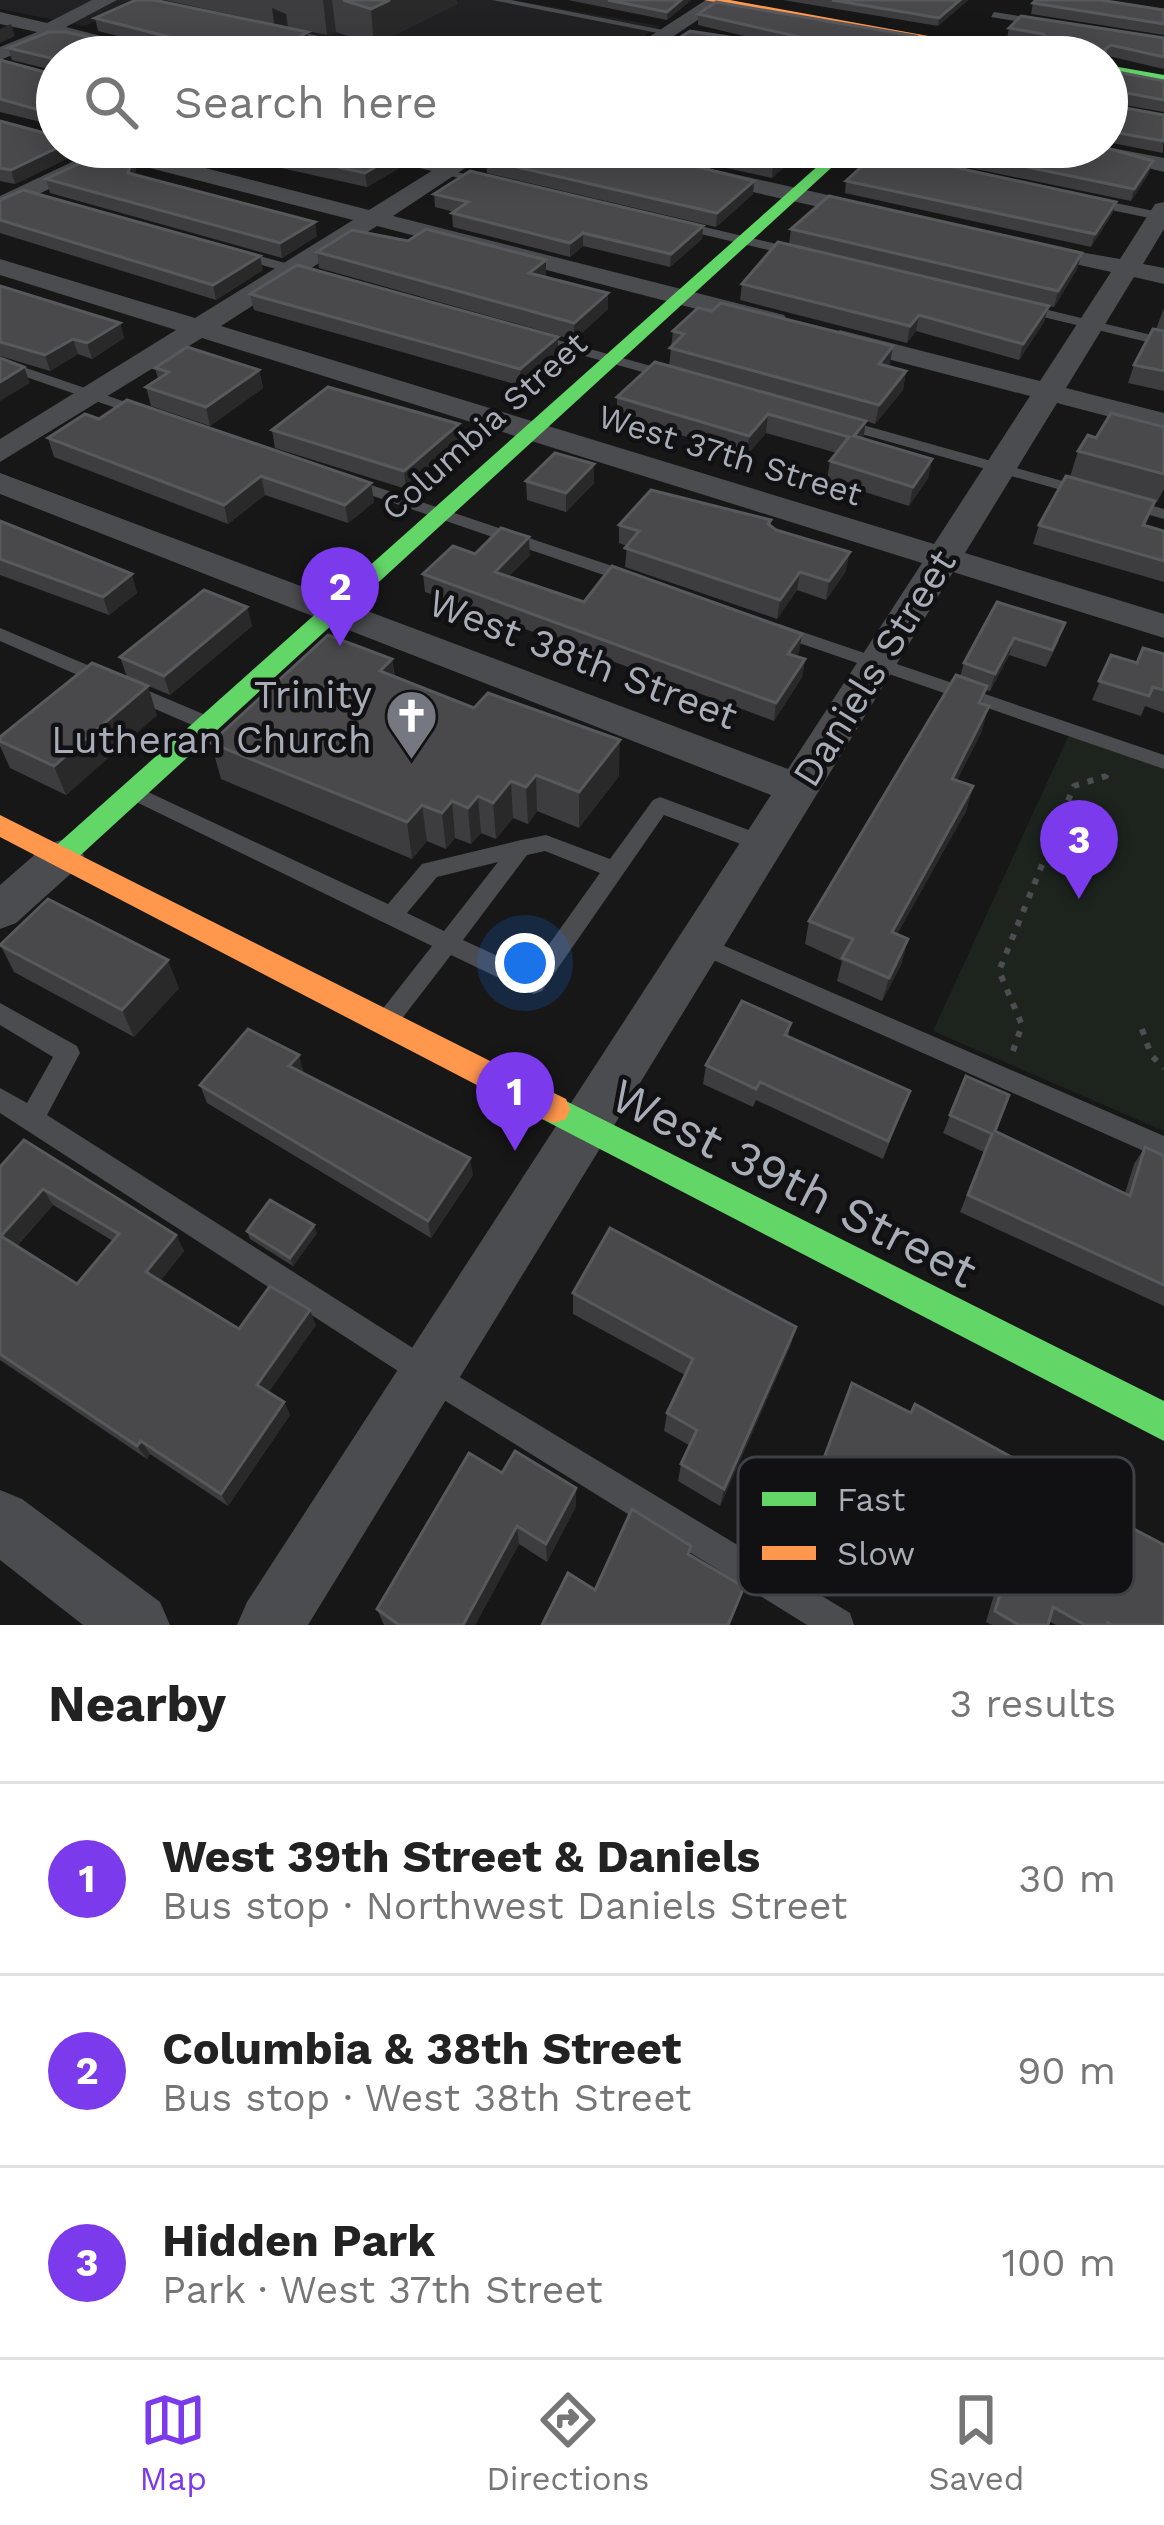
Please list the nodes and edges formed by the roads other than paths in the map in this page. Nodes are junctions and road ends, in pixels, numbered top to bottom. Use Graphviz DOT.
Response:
graph roads {
  1 [pos="108,0"];
  2 [pos="497,0"];
  3 [pos="715,0"];
  4 [pos="1002,8"];
  5 [pos="266,15"];
  6 [pos="0,18"];
  7 [pos="1056,25"];
  8 [pos="266,28"];
  9 [pos="56,31"];
  10 [pos="670,31"];
  11 [pos="693,34"];
  12 [pos="44,36"];
  13 [pos="78,36"];
  14 [pos="305,36"];
  15 [pos="342,36"];
  16 [pos="662,36"];
  17 [pos="888,36"];
  18 [pos="971,36"];
  19 [pos="36,39"];
  20 [pos="0,54"];
  21 [pos="1128,73"];
  22 [pos="1164,79"];
  23 [pos="1128,158"];
  24 [pos="1164,165"];
  25 [pos="71,168"];
  26 [pos="184,168"];
  27 [pos="434,168"];
  28 [pos="452,168"];
  29 [pos="675,168"];
  30 [pos="822,168"];
  31 [pos="447,171"];
  32 [pos="493,182"];
  33 [pos="795,195"];
  34 [pos="17,197"];
  35 [pos="1069,197"];
  36 [pos="1162,214"];
  37 [pos="372,218"];
  38 [pos="653,219"];
  39 [pos="904,219"];
  40 [pos="992,238"];
  41 [pos="744,240"];
  42 [pos="224,250"];
  43 [pos="814,257"];
  44 [pos="0,267"];
  45 [pos="1145,272"];
  46 [pos="303,273"];
  47 [pos="681,297"];
  48 [pos="999,302"];
  49 [pos="1091,324"];
  50 [pos="198,328"];
  51 [pos="520,333"];
  52 [pos="1164,342"];
  53 [pos="613,359"];
  54 [pos="0,363"];
  55 [pos="682,379"];
  56 [pos="1048,392"];
  57 [pos="92,395"];
  58 [pos="157,417"];
  59 [pos="819,417"];
  60 [pos="1164,422"];
  61 [pos="532,431"];
  62 [pos="0,453"];
  63 [pos="1000,468"];
  64 [pos="328,475"];
  65 [pos="0,483"];
  66 [pos="441,513"];
  67 [pos="1164,514"];
  68 [pos="943,558"];
  69 [pos="662,589"];
  70 [pos="333,611"];
  71 [pos="769,626"];
  72 [pos="1164,626"];
  73 [pos="0,634"];
  74 [pos="877,663"];
  75 [pos="208,724"];
  76 [pos="1164,762"];
  77 [pos="797,789"];
  78 [pos="132,792"];
  79 [pos="0,825"];
  80 [pos="762,844"];
  81 [pos="521,848"];
  82 [pos="62,856"];
  83 [pos="614,870"];
  84 [pos="0,911"];
  85 [pos="391,916"];
  86 [pos="448,943"];
  87 [pos="699,944"];
  88 [pos="0,1013"];
  89 [pos="385,1024"];
  90 [pos="0,1100"];
  91 [pos="32,1118"];
  92 [pos="584,1126"];
  93 [pos="1164,1148"];
  94 [pos="428,1374"];
  95 [pos="1164,1422"];
  96 [pos="0,1521"];
  97 [pos="738,1564"];
  98 [pos="789,1595"];
  99 [pos="137,1625"];
  100 [pos="270,1625"];
  101 [pos="838,1625"];
  1 -- 9 [label="street"];
  2 -- 10 [label="lane"];
  3 -- 10 [label="street"];
  3 -- 17 [label="street"];
  4 -- 7 [label="lane"];
  4 -- 18 [label="street"];
  5 -- 15 [label="lane"];
  6 -- 9 [label="street"];
  8 -- 14 [label="lane"];
  9 -- 12 [label="street"];
  9 -- 13 [label="street"];
  10 -- 11 [label="lane"];
  10 -- 16 [label="street"];
  19 -- 20 [label="street"];
  21 -- 22 [label="street"];
  23 -- 24 [label="street"];
  25 -- 34 [label="street"];
  26 -- 37 [label="street"];
  27 -- 31 [label="lane"];
  28 -- 31 [label="street"];
  29 -- 33 [label="street"];
  30 -- 33 [label="street, Columbia Street"];
  31 -- 32 [label="lane"];
  31 -- 37 [label="street"];
  33 -- 39 [label="street"];
  33 -- 41 [label="street, Columbia Street"];
  35 -- 36 [label="lane"];
  36 -- 45 [label="street, Daniels Street"];
  37 -- 46 [label="street"];
  37 -- 47 [label="street"];
  38 -- 41 [label="lane"];
  40 -- 45 [label="street"];
  41 -- 43 [label="lane"];
  41 -- 47 [label="street, Columbia Street"];
  42 -- 46 [label="lane"];
  44 -- 50 [label="street, West 37th Street"];
  45 -- 49 [label="street, Daniels Street"];
  46 -- 50 [label="street"];
  47 -- 53 [label="street, Columbia Street"];
  47 -- 56 [label="street"];
  48 -- 49 [label="lane"];
  49 -- 52 [label="lane"];
  49 -- 56 [label="street, Daniels Street"];
  50 -- 57 [label="street"];
  50 -- 61 [label="street, West 37th Street"];
  51 -- 53 [label="lane"];
  53 -- 55 [label="lane"];
  53 -- 61 [label="street, Columbia Street"];
  54 -- 57 [label="lane"];
  56 -- 60 [label="street"];
  56 -- 63 [label="street, Daniels Street"];
  57 -- 58 [label="lane"];
  57 -- 62 [label="street"];
  59 -- 63 [label="lane"];
  61 -- 66 [label="street, Columbia Street"];
  61 -- 68 [label="street, West 37th Street"];
  63 -- 67 [label="lane"];
  63 -- 68 [label="street, Daniels Street"];
  64 -- 66 [label="lane"];
  65 -- 70 [label="street, West 38th Street"];
  66 -- 69 [label="lane"];
  66 -- 70 [label="street, Columbia Street"];
  68 -- 72 [label="street, West 37th Street"];
  68 -- 74 [label="street, Daniels Street"];
  70 -- 75 [label="street, Columbia Street"];
  70 -- 77 [label="street, West 38th Street"];
  71 -- 74 [label="lane"];
  73 -- 75 [label="lane"];
  74 -- 76 [label="lane"];
  74 -- 77 [label="street, Daniels Street"];
  75 -- 78 [label="street, Columbia Street"];
  77 -- 80 [label="street, Daniels Street"];
  78 -- 82 [label="street, Columbia Street"];
  78 -- 85 [label="lane"];
  79 -- 82 [label="street, West 39th Street"];
  80 -- 83 [label="lane"];
  80 -- 87 [label="street, Daniels Street"];
  81 -- 83 [label="lane"];
  81 -- 85 [label="lane"];
  81 -- 86 [label="lane"];
  82 -- 84 [label="street"];
  82 -- 89 [label="street, West 39th Street"];
  83 -- 86 [label="lane"];
  85 -- 86 [label="lane"];
  86 -- 89 [label="lane"];
  87 -- 92 [label="street, Daniels Street"];
  87 -- 93 [label="lane"];
  88 -- 91 [label="lane"];
  89 -- 92 [label="street, West 39th Street"];
  90 -- 91 [label="lane"];
  91 -- 94 [label="lane"];
  92 -- 94 [label="street, Daniels Street"];
  92 -- 95 [label="street, West 39th Street"];
  94 -- 97 [label="lane"];
  94 -- 100 [label="street, Daniels Street"];
  96 -- 99 [label="street"];
  98 -- 101 [label="lane"];
}
